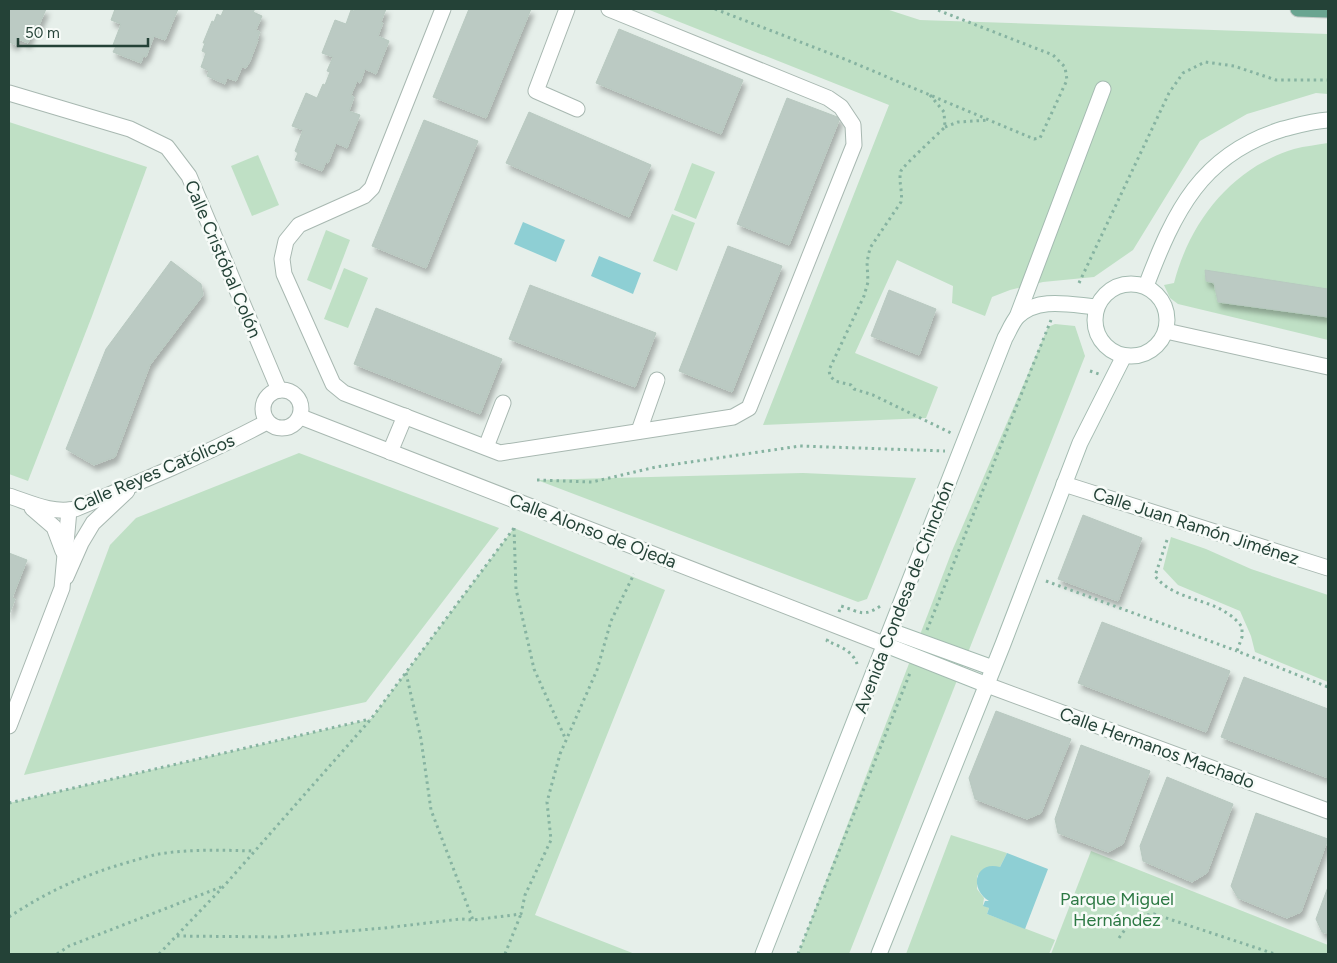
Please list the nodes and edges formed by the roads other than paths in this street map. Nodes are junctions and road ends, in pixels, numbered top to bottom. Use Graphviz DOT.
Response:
graph roads {
  1 [pos="443,9"];
  2 [pos="567,9"];
  3 [pos="609,9"];
  4 [pos="1298,9"];
  5 [pos="1328,10"];
  6 [pos="1103,89"];
  7 [pos="9,93"];
  8 [pos="577,109"];
  9 [pos="1328,120"];
  10 [pos="1146,286"];
  11 [pos="1097,307"];
  12 [pos="1017,318"];
  13 [pos="1166,331"];
  14 [pos="1124,356"];
  15 [pos="1328,367"];
  16 [pos="657,380"];
  17 [pos="279,390"];
  18 [pos="503,403"];
  19 [pos="405,416"];
  20 [pos="301,417"];
  21 [pos="267,422"];
  22 [pos="639,431"];
  23 [pos="486,447"];
  24 [pos="390,452"];
  25 [pos="134,484"];
  26 [pos="1064,484"];
  27 [pos="15,498"];
  28 [pos="72,509"];
  29 [pos="82,543"];
  30 [pos="64,555"];
  31 [pos="1328,568"];
  32 [pos="62,588"];
  33 [pos="888,638"];
  34 [pos="993,668"];
  35 [pos="986,685"];
  36 [pos="9,726"];
  37 [pos="1328,811"];
  38 [pos="763,954"];
  39 [pos="879,954"];
  1 -- 19 [label="street"];
  2 -- 8 [label="street"];
  3 -- 22 [label="street"];
  4 -- 5 [label="main road"];
  6 -- 12 [label="street, Avenida Condesa de Chinchón"];
  7 -- 17 [label="street, Calle Cristóbal Colón"];
  9 -- 10 [label="street"];
  10 -- 11 [label="street"];
  10 -- 13 [label="street"];
  11 -- 12 [label="street"];
  11 -- 14 [label="street"];
  12 -- 33 [label="street, Avenida Condesa de Chinchón"];
  13 -- 14 [label="street"];
  13 -- 15 [label="street"];
  14 -- 26 [label="street"];
  16 -- 22 [label="street"];
  17 -- 20 [label="street"];
  17 -- 21 [label="street"];
  18 -- 23 [label="street"];
  19 -- 23 [label="street"];
  19 -- 24 [label="street"];
  20 -- 21 [label="street"];
  20 -- 24 [label="street, Calle Alonso de Ojeda"];
  21 -- 25 [label="street, Calle Reyes Católicos"];
  22 -- 23 [label="street"];
  24 -- 33 [label="street, Calle Alonso de Ojeda"];
  25 -- 28 [label="street, Calle Reyes Católicos"];
  25 -- 29 [label="street"];
  26 -- 31 [label="street, Calle Juan Ramón Jiménez"];
  26 -- 34 [label="street"];
  27 -- 28 [label="street, Calle Reyes Católicos"];
  27 -- 30 [label="street"];
  28 -- 29 [label="street"];
  28 -- 30 [label="street"];
  29 -- 32 [label="street"];
  30 -- 32 [label="street"];
  32 -- 36 [label="street"];
  33 -- 34 [label="street"];
  33 -- 35 [label="street, Calle Hermanos Machado"];
  33 -- 38 [label="street, Avenida Condesa de Chinchón"];
  34 -- 35 [label="street"];
  35 -- 37 [label="street, Calle Hermanos Machado"];
  35 -- 39 [label="street"];
}
